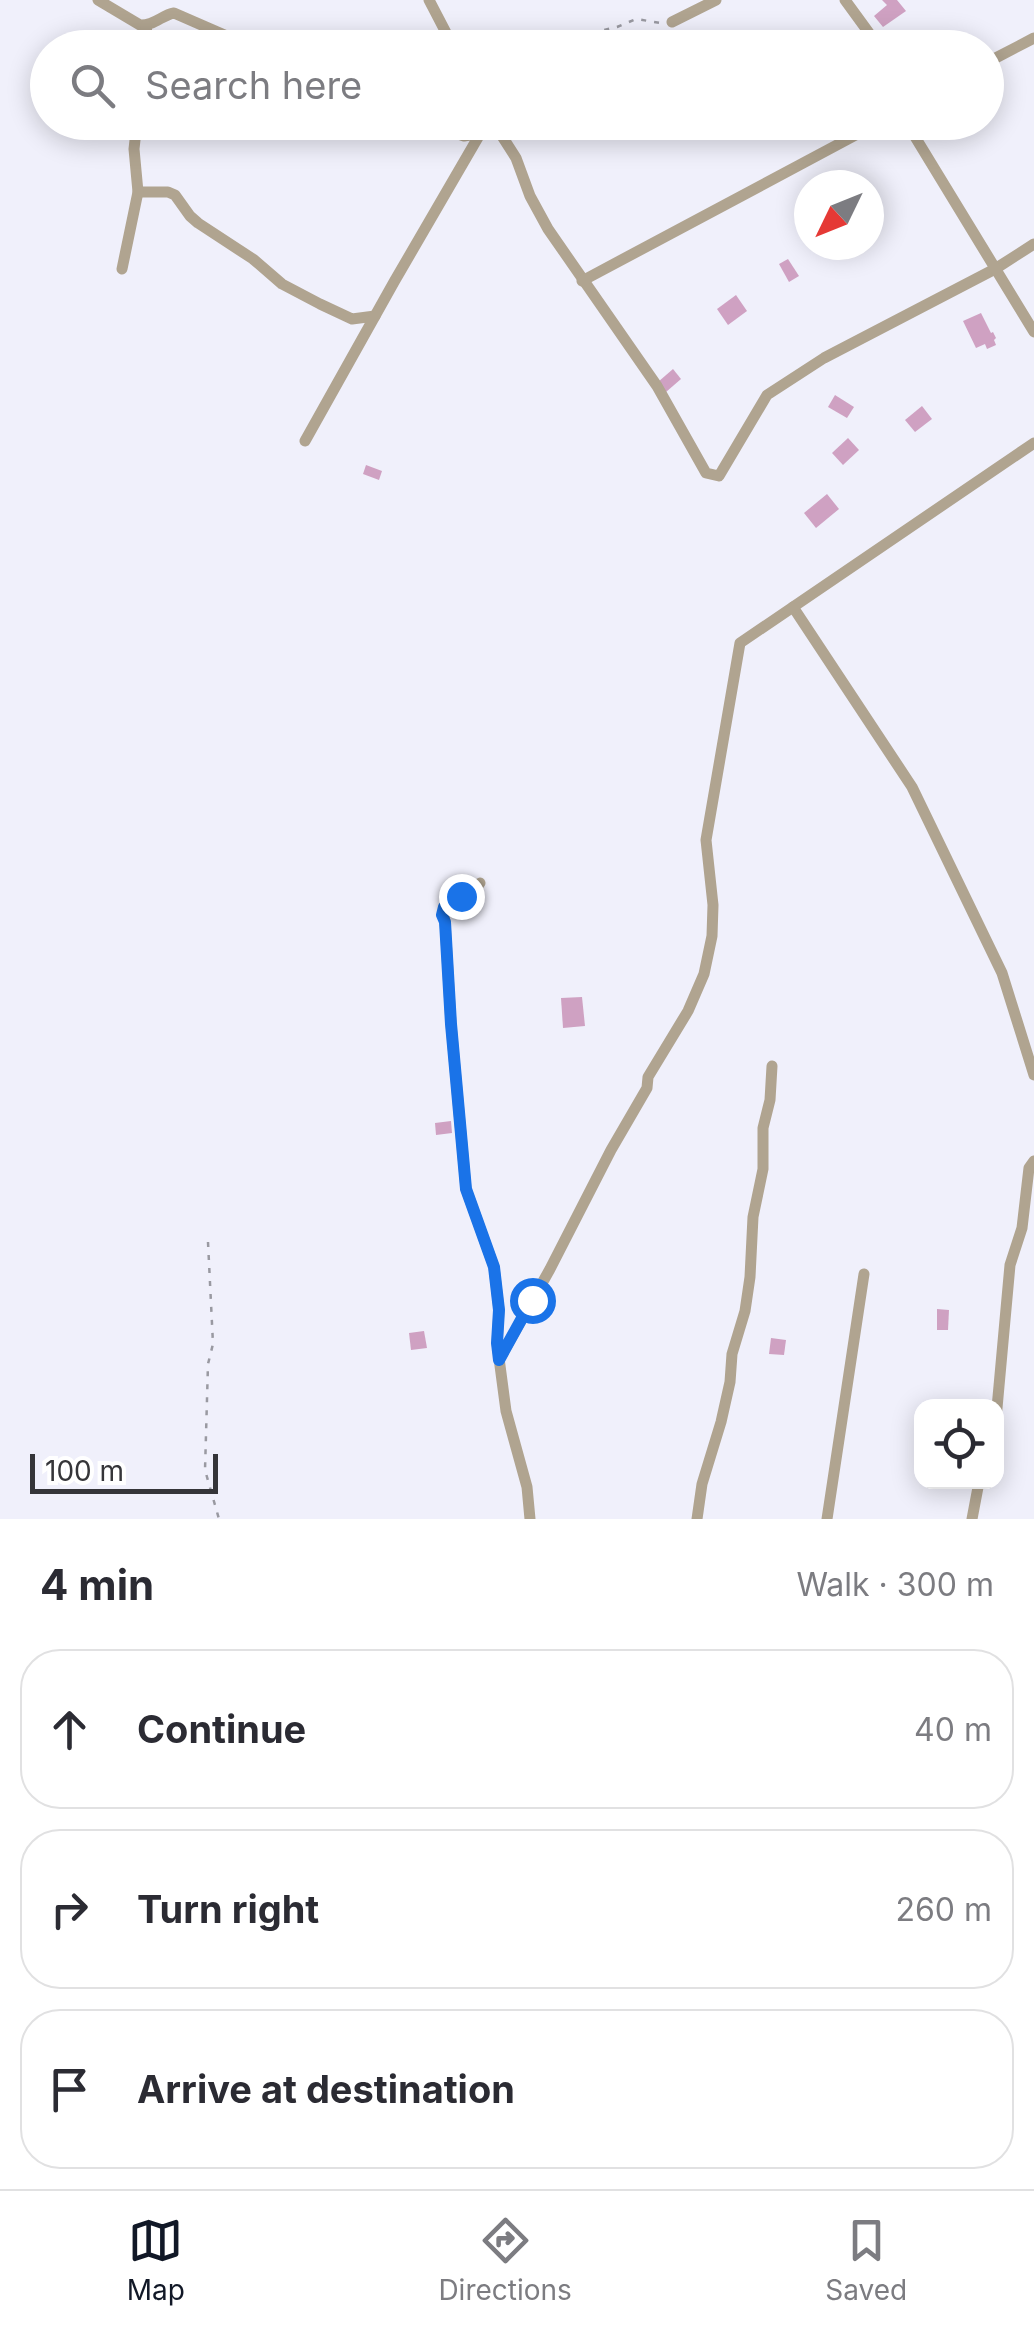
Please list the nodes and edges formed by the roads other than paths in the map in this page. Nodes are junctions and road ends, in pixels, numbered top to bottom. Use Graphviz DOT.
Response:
graph roads {
  1 [pos="98,0"];
  2 [pos="430,0"];
  3 [pos="716,0"];
  4 [pos="845,0"];
  5 [pos="672,22"];
  6 [pos="146,26"];
  7 [pos="147,30"];
  8 [pos="213,30"];
  9 [pos="445,30"];
  10 [pos="867,30"];
  11 [pos="1034,38"];
  12 [pos="1004,54"];
  13 [pos="135,140"];
  14 [pos="477,140"];
  15 [pos="504,140"];
  16 [pos="846,140"];
  17 [pos="917,140"];
  18 [pos="138,192"];
  19 [pos="1034,244"];
  20 [pos="122,269"];
  21 [pos="995,269"];
  22 [pos="582,281"];
  23 [pos="375,316"];
  24 [pos="1034,332"];
  25 [pos="306,442"];
  26 [pos="1034,443"];
  27 [pos="793,607"];
  28 [pos="480,883"];
  29 [pos="772,1066"];
  30 [pos="1034,1075"];
  31 [pos="1034,1161"];
  32 [pos="864,1274"];
  33 [pos="499,1360"];
  34 [pos="998,1399"];
  35 [pos="978,1489"];
  36 [pos="530,1519"];
  37 [pos="698,1519"];
  38 [pos="827,1519"];
  39 [pos="972,1519"];
  1 -- 6 [label="street"];
  2 -- 9 [label="street"];
  3 -- 5 [label="street"];
  4 -- 10 [label="street"];
  6 -- 7 [label="street"];
  6 -- 8 [label="street"];
  11 -- 12 [label="street"];
  13 -- 18 [label="street"];
  14 -- 23 [label="street"];
  15 -- 22 [label="street"];
  16 -- 22 [label="street"];
  17 -- 21 [label="street"];
  18 -- 20 [label="street"];
  18 -- 23 [label="street"];
  19 -- 21 [label="street"];
  21 -- 22 [label="street"];
  21 -- 24 [label="street"];
  23 -- 25 [label="street"];
  26 -- 27 [label="street"];
  27 -- 30 [label="street"];
  27 -- 33 [label="street"];
  28 -- 33 [label="street"];
  29 -- 37 [label="street"];
  31 -- 34 [label="street"];
  32 -- 38 [label="street"];
  33 -- 36 [label="street"];
  35 -- 39 [label="street"];
}
